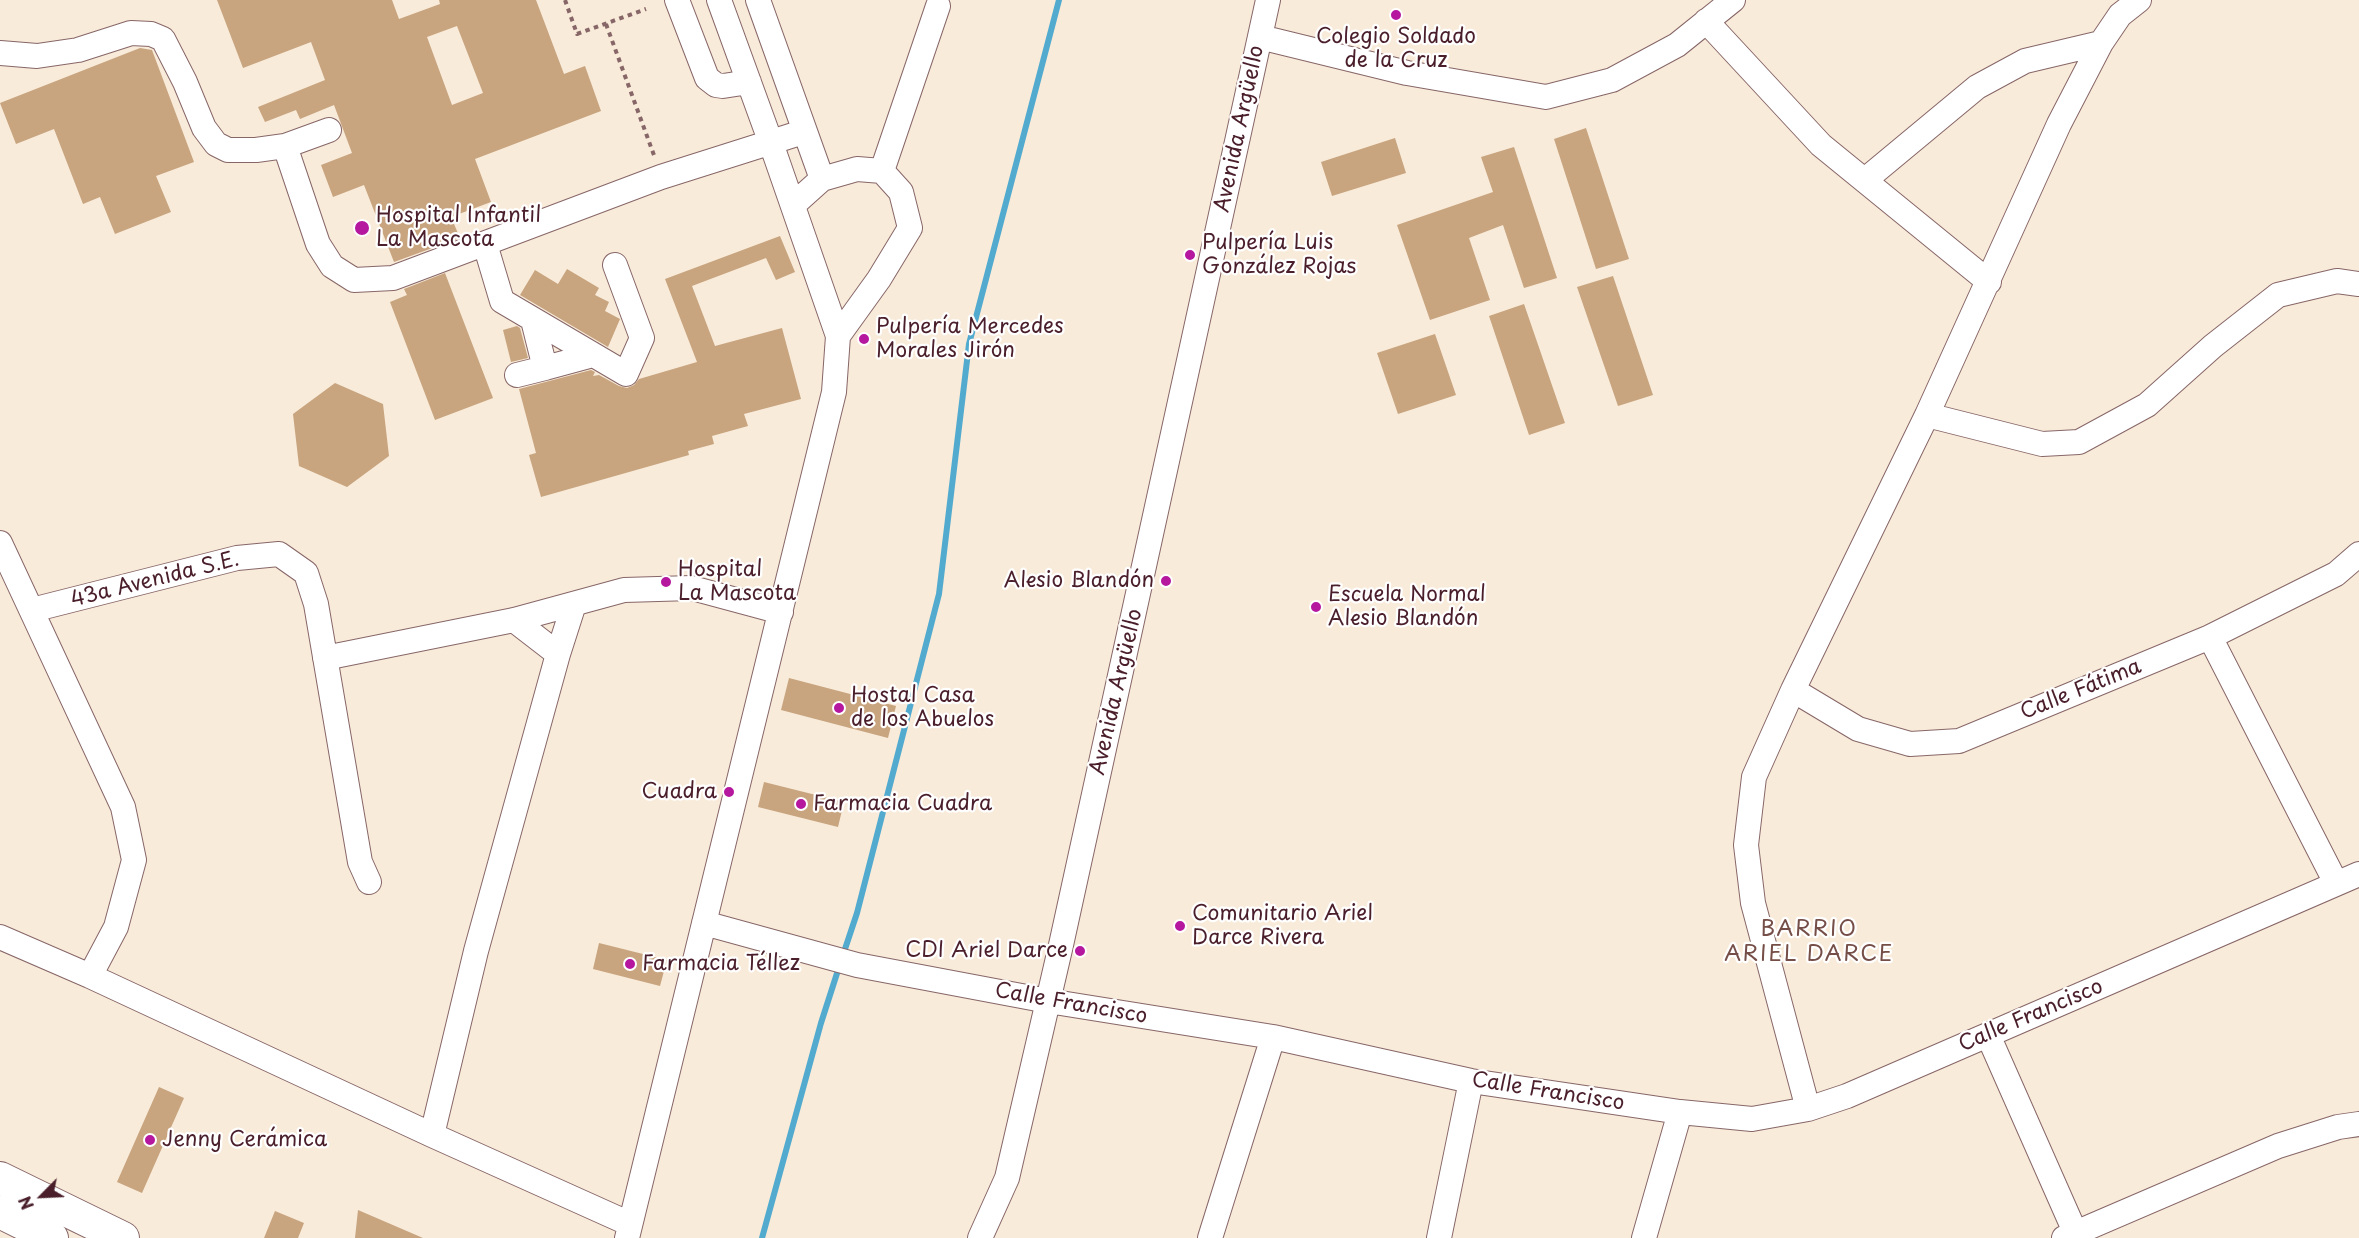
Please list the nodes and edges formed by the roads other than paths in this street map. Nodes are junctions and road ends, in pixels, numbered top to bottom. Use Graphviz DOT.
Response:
graph roads {
  1 [pos="677,0"];
  2 [pos="719,0"];
  3 [pos="758,0"];
  4 [pos="1268,0"];
  5 [pos="1733,0"];
  6 [pos="2139,0"];
  7 [pos="938,6"];
  8 [pos="1706,21"];
  9 [pos="1260,37"];
  10 [pos="2101,43"];
  11 [pos="0,53"];
  12 [pos="749,82"];
  13 [pos="329,130"];
  14 [pos="803,132"];
  15 [pos="771,143"];
  16 [pos="285,146"];
  17 [pos="882,171"];
  18 [pos="822,179"];
  19 [pos="1865,180"];
  20 [pos="793,205"];
  21 [pos="485,244"];
  22 [pos="615,265"];
  23 [pos="1989,282"];
  24 [pos="2359,284"];
  25 [pos="533,320"];
  26 [pos="838,336"];
  27 [pos="592,355"];
  28 [pos="545,368"];
  29 [pos="517,375"];
  30 [pos="1927,415"];
  31 [pos="0,543"];
  32 [pos="2359,554"];
  33 [pos="574,604"];
  34 [pos="32,610"];
  35 [pos="781,612"];
  36 [pos="514,620"];
  37 [pos="2210,637"];
  38 [pos="558,654"];
  39 [pos="325,658"];
  40 [pos="1793,690"];
  41 [pos="2359,874"];
  42 [pos="369,882"];
  43 [pos="2336,883"];
  44 [pos="704,923"];
  45 [pos="0,937"];
  46 [pos="90,976"];
  47 [pos="1048,1001"];
  48 [pos="1988,1035"];
  49 [pos="1273,1037"];
  50 [pos="1471,1081"];
  51 [pos="1808,1109"];
  52 [pos="1680,1112"];
  53 [pos="2359,1124"];
  54 [pos="432,1136"];
  55 [pos="0,1178"];
  56 [pos="14,1225"];
  57 [pos="629,1231"];
  58 [pos="2070,1235"];
  59 [pos="52,1238"];
  60 [pos="123,1238"];
  61 [pos="980,1238"];
  62 [pos="1210,1238"];
  63 [pos="1439,1238"];
  64 [pos="1644,1238"];
  1 -- 12 [label="street"];
  2 -- 12 [label="street"];
  3 -- 14 [label="street"];
  4 -- 9 [label="street, Avenida Argüello"];
  5 -- 8 [label="street"];
  6 -- 10 [label="street"];
  7 -- 17 [label="street"];
  8 -- 9 [label="street"];
  8 -- 19 [label="street"];
  9 -- 47 [label="street, Avenida Argüello"];
  10 -- 19 [label="street"];
  10 -- 23 [label="street"];
  11 -- 16 [label="street"];
  12 -- 15 [label="street"];
  13 -- 16 [label="street"];
  14 -- 15 [label="street"];
  14 -- 18 [label="street"];
  15 -- 20 [label="street"];
  15 -- 21 [label="street"];
  16 -- 21 [label="street"];
  17 -- 18 [label="street"];
  17 -- 26 [label="street"];
  18 -- 20 [label="street"];
  19 -- 23 [label="street"];
  20 -- 26 [label="street"];
  21 -- 25 [label="street"];
  22 -- 27 [label="street"];
  23 -- 30 [label="street"];
  24 -- 30 [label="street"];
  25 -- 27 [label="street"];
  25 -- 28 [label="street"];
  26 -- 35 [label="street"];
  27 -- 28 [label="street"];
  28 -- 29 [label="street"];
  30 -- 40 [label="street"];
  31 -- 34 [label="street"];
  32 -- 37 [label="street, Calle Fátima"];
  33 -- 35 [label="street"];
  33 -- 36 [label="street"];
  33 -- 38 [label="street"];
  34 -- 39 [label="street, 43a Avenida S.E."];
  34 -- 46 [label="street"];
  35 -- 44 [label="street"];
  36 -- 38 [label="street"];
  36 -- 39 [label="street"];
  37 -- 40 [label="street, Calle Fátima"];
  37 -- 43 [label="street"];
  38 -- 54 [label="street"];
  39 -- 42 [label="street"];
  40 -- 51 [label="street"];
  41 -- 43 [label="street, Calle Francisco"];
  43 -- 48 [label="street, Calle Francisco"];
  44 -- 47 [label="street, Calle Francisco"];
  44 -- 57 [label="street"];
  45 -- 46 [label="street"];
  46 -- 54 [label="street"];
  47 -- 49 [label="street, Calle Francisco"];
  47 -- 61 [label="street, Avenida Argüello"];
  48 -- 51 [label="street, Calle Francisco"];
  48 -- 58 [label="street"];
  49 -- 50 [label="street, Calle Francisco"];
  49 -- 62 [label="street"];
  50 -- 52 [label="street, Calle Francisco"];
  50 -- 63 [label="street"];
  51 -- 52 [label="street, Calle Francisco"];
  52 -- 64 [label="street"];
  53 -- 58 [label="street"];
  54 -- 57 [label="street"];
  55 -- 60 [label="main road"];
  56 -- 59 [label="main road"];
}
